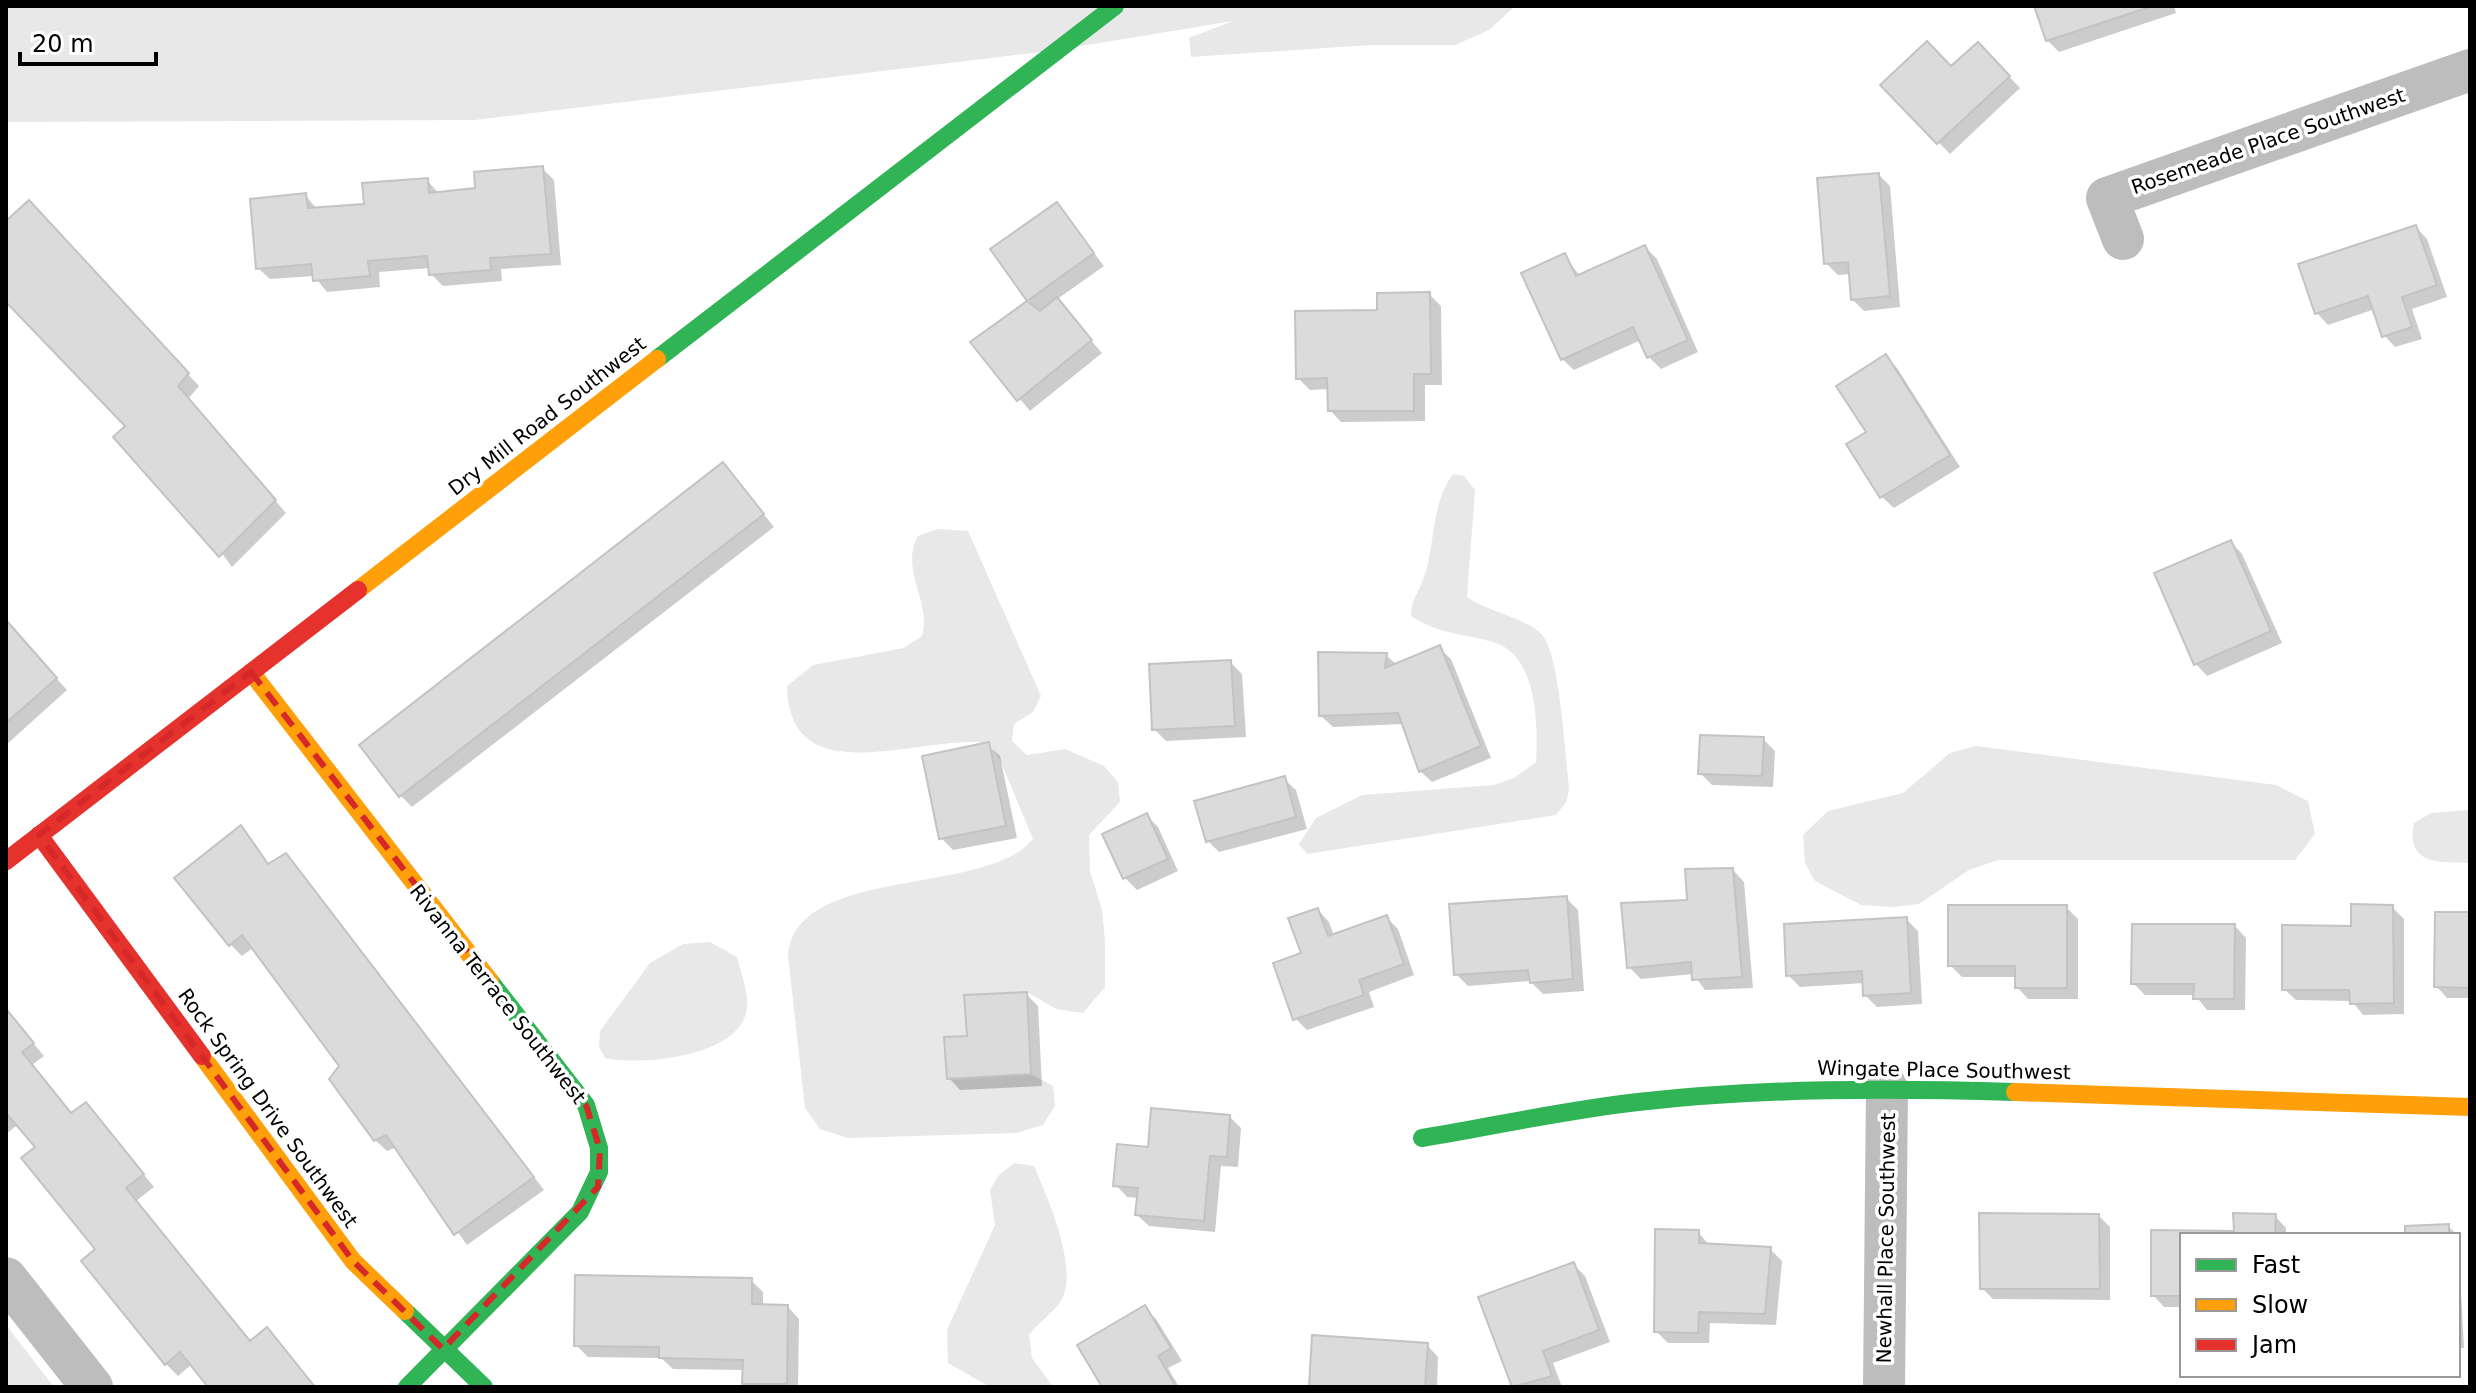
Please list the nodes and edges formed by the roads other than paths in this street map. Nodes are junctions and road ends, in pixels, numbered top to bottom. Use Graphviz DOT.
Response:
graph roads {
  1 [pos="1115,6"];
  2 [pos="2470,70"];
  3 [pos="2123,239"];
  4 [pos="251,672"];
  5 [pos="39,835"];
  6 [pos="6,861"];
  7 [pos="1887,1088"];
  8 [pos="2470,1107"];
  9 [pos="1422,1138"];
  10 [pos="6,1278"];
  11 [pos="443,1349"];
  12 [pos="92,1387"];
  13 [pos="407,1387"];
  14 [pos="484,1387"];
  15 [pos="1884,1387"];
  1 -- 4 [label="street, Dry Mill Road Southwest"];
  2 -- 3 [label="street, Rosemeade Place Southwest"];
  4 -- 5 [label="street, Dry Mill Road Southwest"];
  4 -- 11 [label="street, Rivanna Terrace Southwest"];
  5 -- 6 [label="street, Dry Mill Road Southwest"];
  5 -- 11 [label="street, Rock Spring Drive Southwest"];
  7 -- 8 [label="street, Wingate Place Southwest"];
  7 -- 9 [label="street, Wingate Place Southwest"];
  7 -- 15 [label="street, Newhall Place Southwest"];
  10 -- 12 [label="street"];
  11 -- 13 [label="street, Rivanna Terrace Southwest"];
  11 -- 14 [label="street, Rock Spring Drive Southwest"];
}
